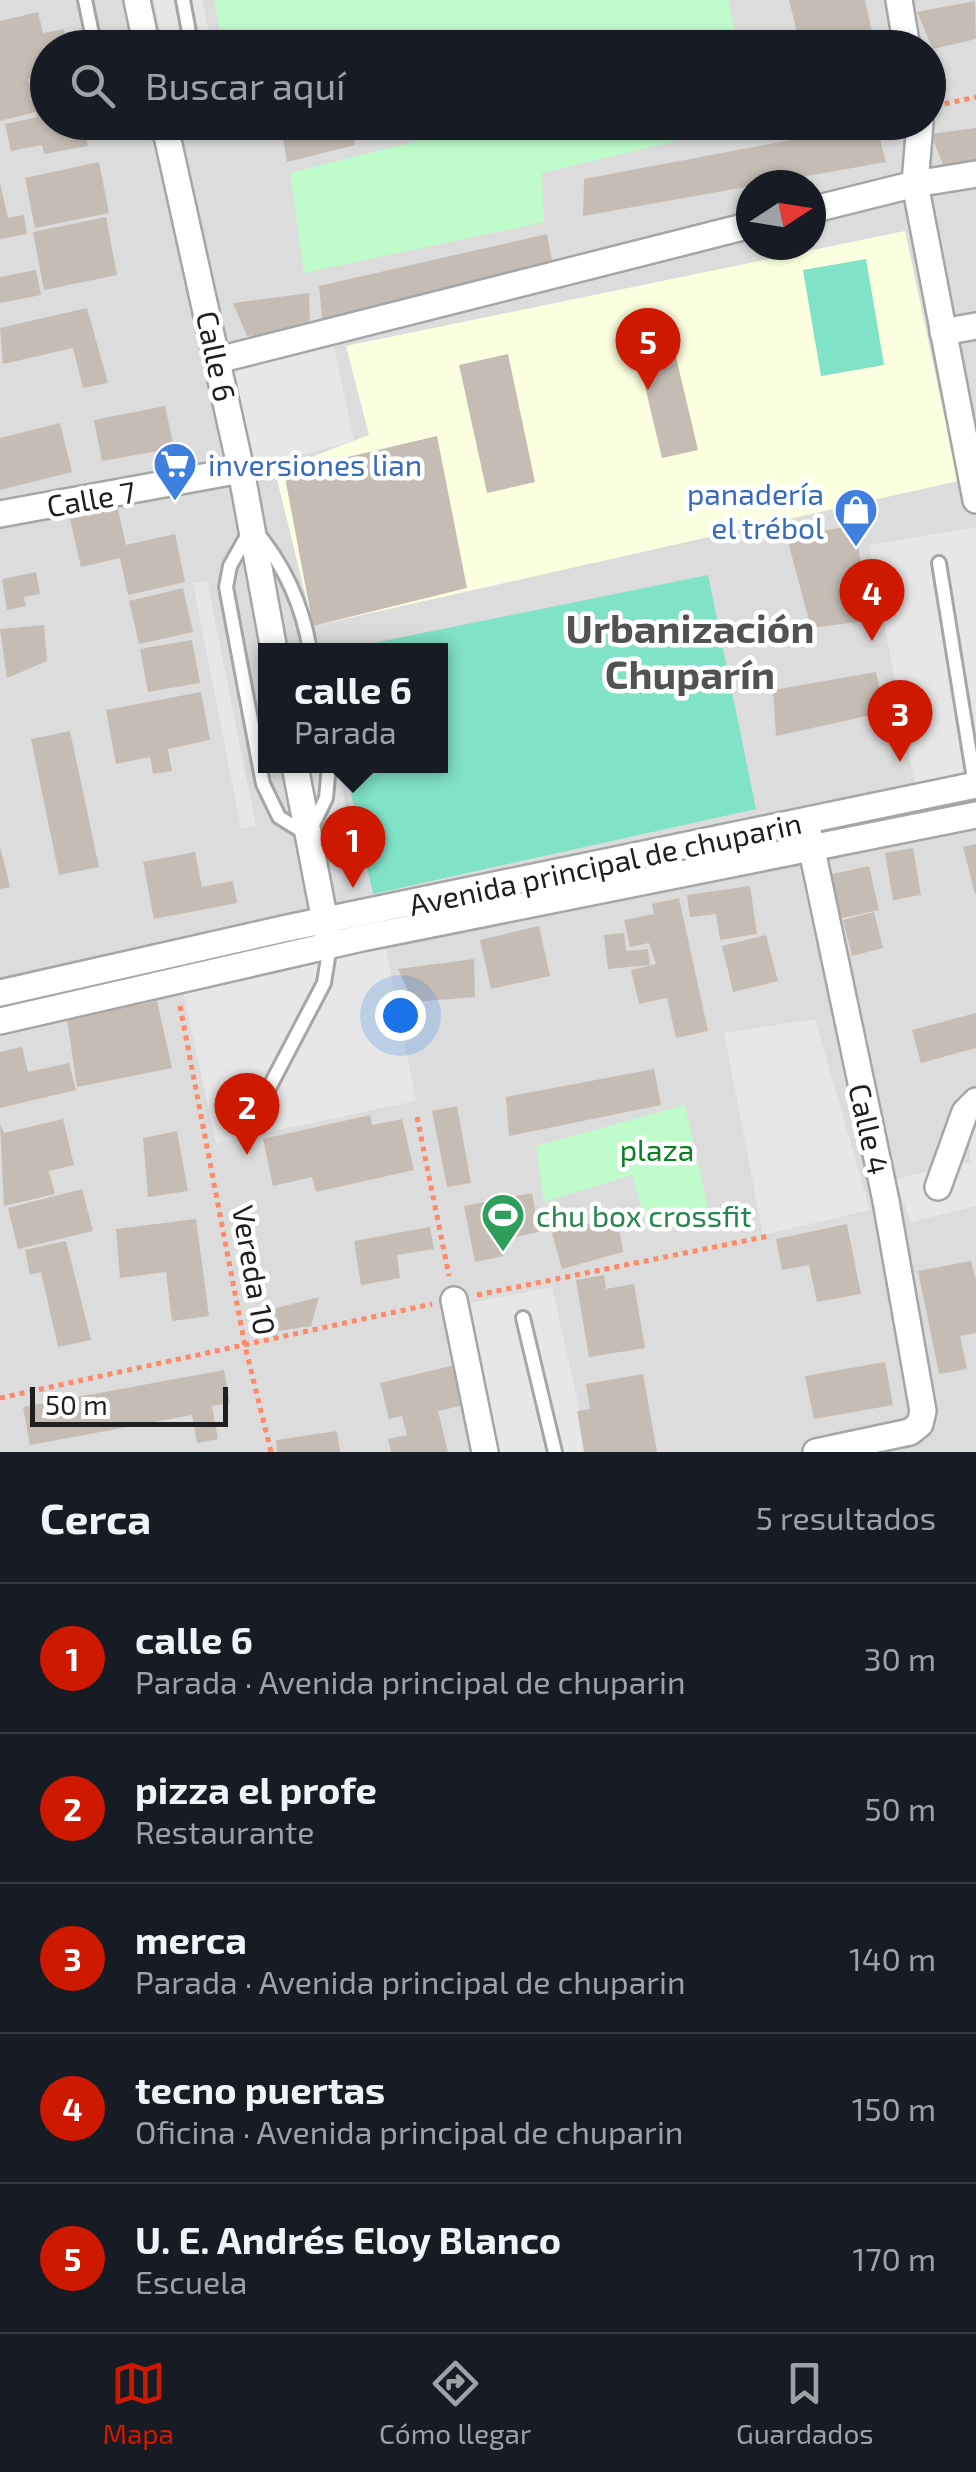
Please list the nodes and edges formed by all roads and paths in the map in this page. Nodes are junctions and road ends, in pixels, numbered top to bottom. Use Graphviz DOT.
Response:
graph roads {
  1 [pos="85,0"];
  2 [pos="137,0"];
  3 [pos="184,0"];
  4 [pos="898,0"];
  5 [pos="91,30"];
  6 [pos="144,30"];
  7 [pos="189,30"];
  8 [pos="904,30"];
  9 [pos="976,97"];
  10 [pos="946,103"];
  11 [pos="172,140"];
  12 [pos="919,140"];
  13 [pos="976,174"];
  14 [pos="915,184"];
  15 [pos="826,206"];
  16 [pos="736,230"];
  17 [pos="976,326"];
  18 [pos="943,332"];
  19 [pos="218,360"];
  20 [pos="241,470"];
  21 [pos="976,500"];
  22 [pos="0,514"];
  23 [pos="252,527"];
  24 [pos="939,562"];
  25 [pos="273,643"];
  26 [pos="308,643"];
  27 [pos="258,758"];
  28 [pos="261,773"];
  29 [pos="296,773"];
  30 [pos="328,773"];
  31 [pos="976,785"];
  32 [pos="976,815"];
  33 [pos="806,822"];
  34 [pos="308,835"];
  35 [pos="812,848"];
  36 [pos="327,933"];
  37 [pos="174,978"];
  38 [pos="0,993"];
  39 [pos="0,1021"];
  40 [pos="976,1101"];
  41 [pos="260,1105"];
  42 [pos="417,1117"];
  43 [pos="938,1187"];
  44 [pos="768,1236"];
  45 [pos="454,1300"];
  46 [pos="523,1318"];
  47 [pos="245,1346"];
  48 [pos="0,1398"];
  49 [pos="271,1452"];
  50 [pos="485,1452"];
  51 [pos="556,1452"];
  52 [pos="816,1452"];
  1 -- 5 [label="lane"];
  2 -- 6 [label="street"];
  3 -- 7 [label="lane"];
  4 -- 8 [label="street"];
  9 -- 10 [label="path"];
  11 -- 19 [label="street, Calle 6"];
  12 -- 14 [label="street"];
  13 -- 14 [label="street"];
  14 -- 15 [label="street"];
  14 -- 18 [label="street"];
  16 -- 19 [label="street"];
  17 -- 18 [label="street"];
  18 -- 21 [label="street"];
  19 -- 20 [label="street, Calle 6"];
  20 -- 22 [label="street, Calle 7"];
  20 -- 23 [label="street, Calle 6"];
  23 -- 25 [label="street, Calle 6"];
  23 -- 26 [label="lane"];
  23 -- 27 [label="lane"];
  24 -- 31 [label="lane"];
  28 -- 34 [label="lane"];
  29 -- 34 [label="street"];
  30 -- 34 [label="lane"];
  31 -- 33 [label="street, Avenida principal de chuparin"];
  32 -- 35 [label="street, Avenida principal de chuparin"];
  33 -- 35 [label="street, Calle 4"];
  33 -- 36 [label="street, Avenida principal de chuparin"];
  34 -- 36 [label="street"];
  35 -- 36 [label="street, Avenida principal de chuparin"];
  35 -- 52 [label="street, Calle 4"];
  36 -- 37 [label="street, Avenida principal de chuparin"];
  36 -- 38 [label="street, Avenida principal de chuparin"];
  36 -- 41 [label="lane"];
  37 -- 39 [label="street, Avenida principal de chuparin"];
  37 -- 47 [label="path, Vereda 10"];
  40 -- 43 [label="street"];
  42 -- 45 [label="path"];
  44 -- 45 [label="path"];
  45 -- 47 [label="path"];
  45 -- 50 [label="street"];
  46 -- 51 [label="lane"];
  47 -- 48 [label="path"];
  47 -- 49 [label="path, Vereda 10"];
}
